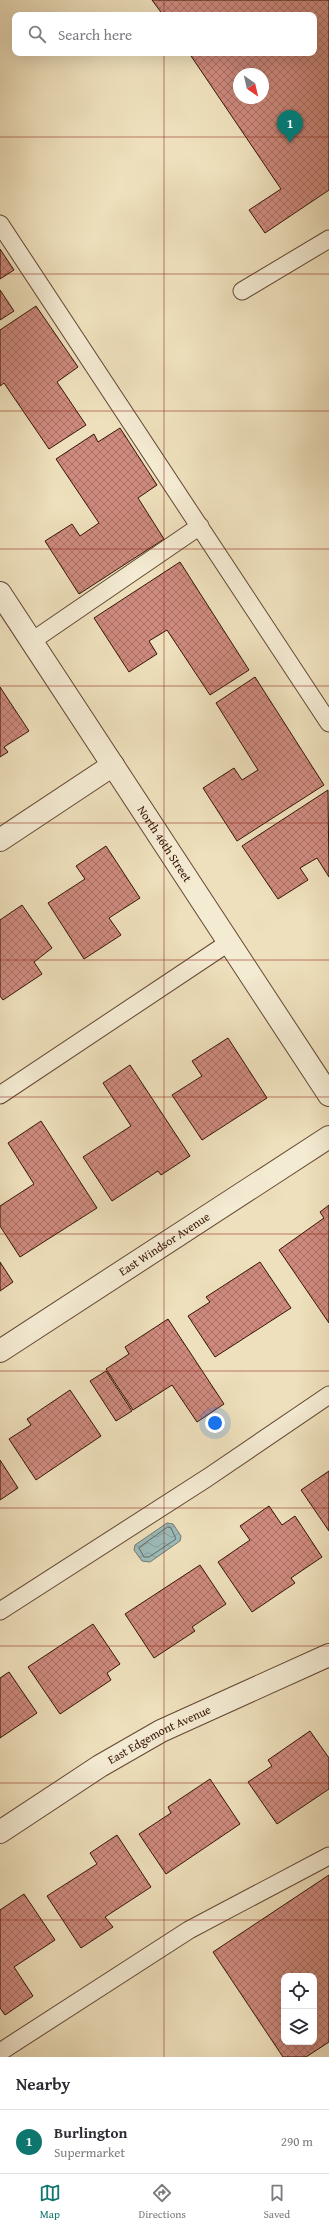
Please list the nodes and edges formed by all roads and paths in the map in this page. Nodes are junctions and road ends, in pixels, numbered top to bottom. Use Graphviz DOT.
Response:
graph roads {
  1 [pos="0,224"];
  2 [pos="329,239"];
  3 [pos="242,291"];
  4 [pos="200,526"];
  5 [pos="0,593"];
  6 [pos="32,641"];
  7 [pos="329,723"];
  8 [pos="113,765"];
  9 [pos="0,840"];
  10 [pos="228,943"];
  11 [pos="0,1095"];
  12 [pos="329,1095"];
  13 [pos="329,1137"];
  14 [pos="0,1351"];
  15 [pos="329,1395"];
  16 [pos="0,1611"];
  17 [pos="329,1656"];
  18 [pos="0,1832"];
  19 [pos="329,1856"];
  20 [pos="0,2052"];
  1 -- 4 [label="lane"];
  2 -- 3 [label="lane"];
  4 -- 6 [label="lane"];
  4 -- 7 [label="lane"];
  5 -- 6 [label="street, North 46th Street"];
  6 -- 8 [label="street, North 46th Street"];
  8 -- 9 [label="street"];
  8 -- 10 [label="street, North 46th Street"];
  10 -- 11 [label="lane"];
  10 -- 12 [label="street, North 46th Street"];
  13 -- 14 [label="street, East Windsor Avenue"];
  15 -- 16 [label="lane"];
  17 -- 18 [label="street, East Edgemont Avenue"];
  19 -- 20 [label="lane"];
}
